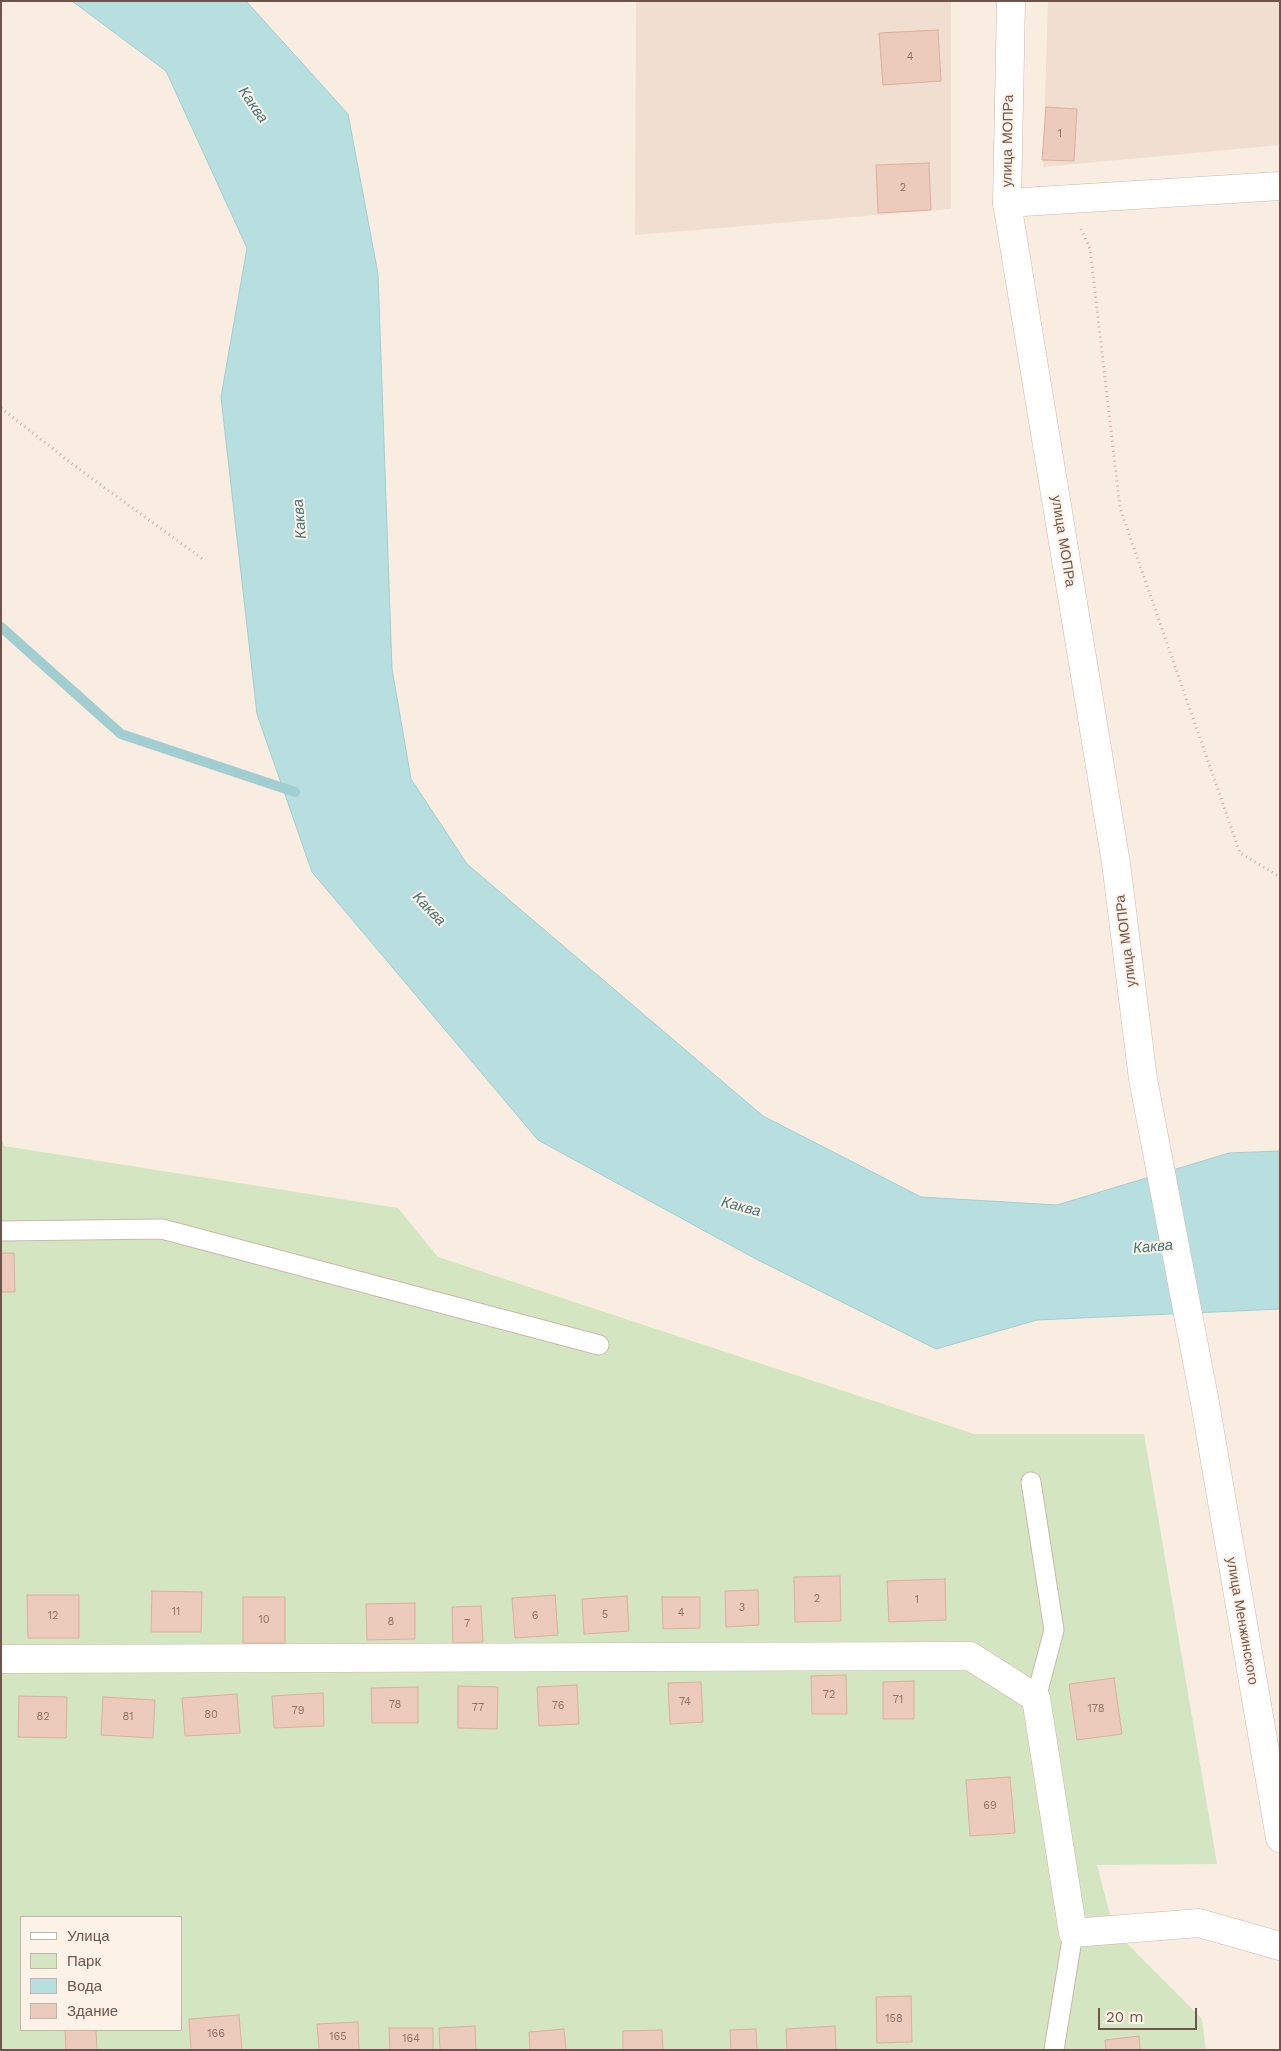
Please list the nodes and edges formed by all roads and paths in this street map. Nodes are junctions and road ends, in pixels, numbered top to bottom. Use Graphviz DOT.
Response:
graph roads {
  1 [pos="1011,1"];
  2 [pos="1280,186"];
  3 [pos="1067,199"];
  4 [pos="1007,203"];
  5 [pos="1,408"];
  6 [pos="204,560"];
  7 [pos="1280,877"];
  8 [pos="1,1231"];
  9 [pos="599,1345"];
  10 [pos="1205,1404"];
  11 [pos="1031,1482"];
  12 [pos="1,1659"];
  13 [pos="1036,1698"];
  14 [pos="1280,1838"];
  15 [pos="1073,1933"];
  16 [pos="1280,1946"];
  17 [pos="1054,2050"];
  1 -- 4 [label="main road, улица МОПРа"];
  2 -- 3 [label="main road"];
  3 -- 4 [label="main road"];
  3 -- 7 [label="path"];
  4 -- 10 [label="main road, улица МОПРа"];
  5 -- 6 [label="path"];
  8 -- 9 [label="lane"];
  10 -- 14 [label="main road, улица Менжинского"];
  11 -- 13 [label="lane"];
  12 -- 13 [label="main road"];
  13 -- 15 [label="main road"];
  15 -- 16 [label="main road"];
  15 -- 17 [label="lane"];
}
